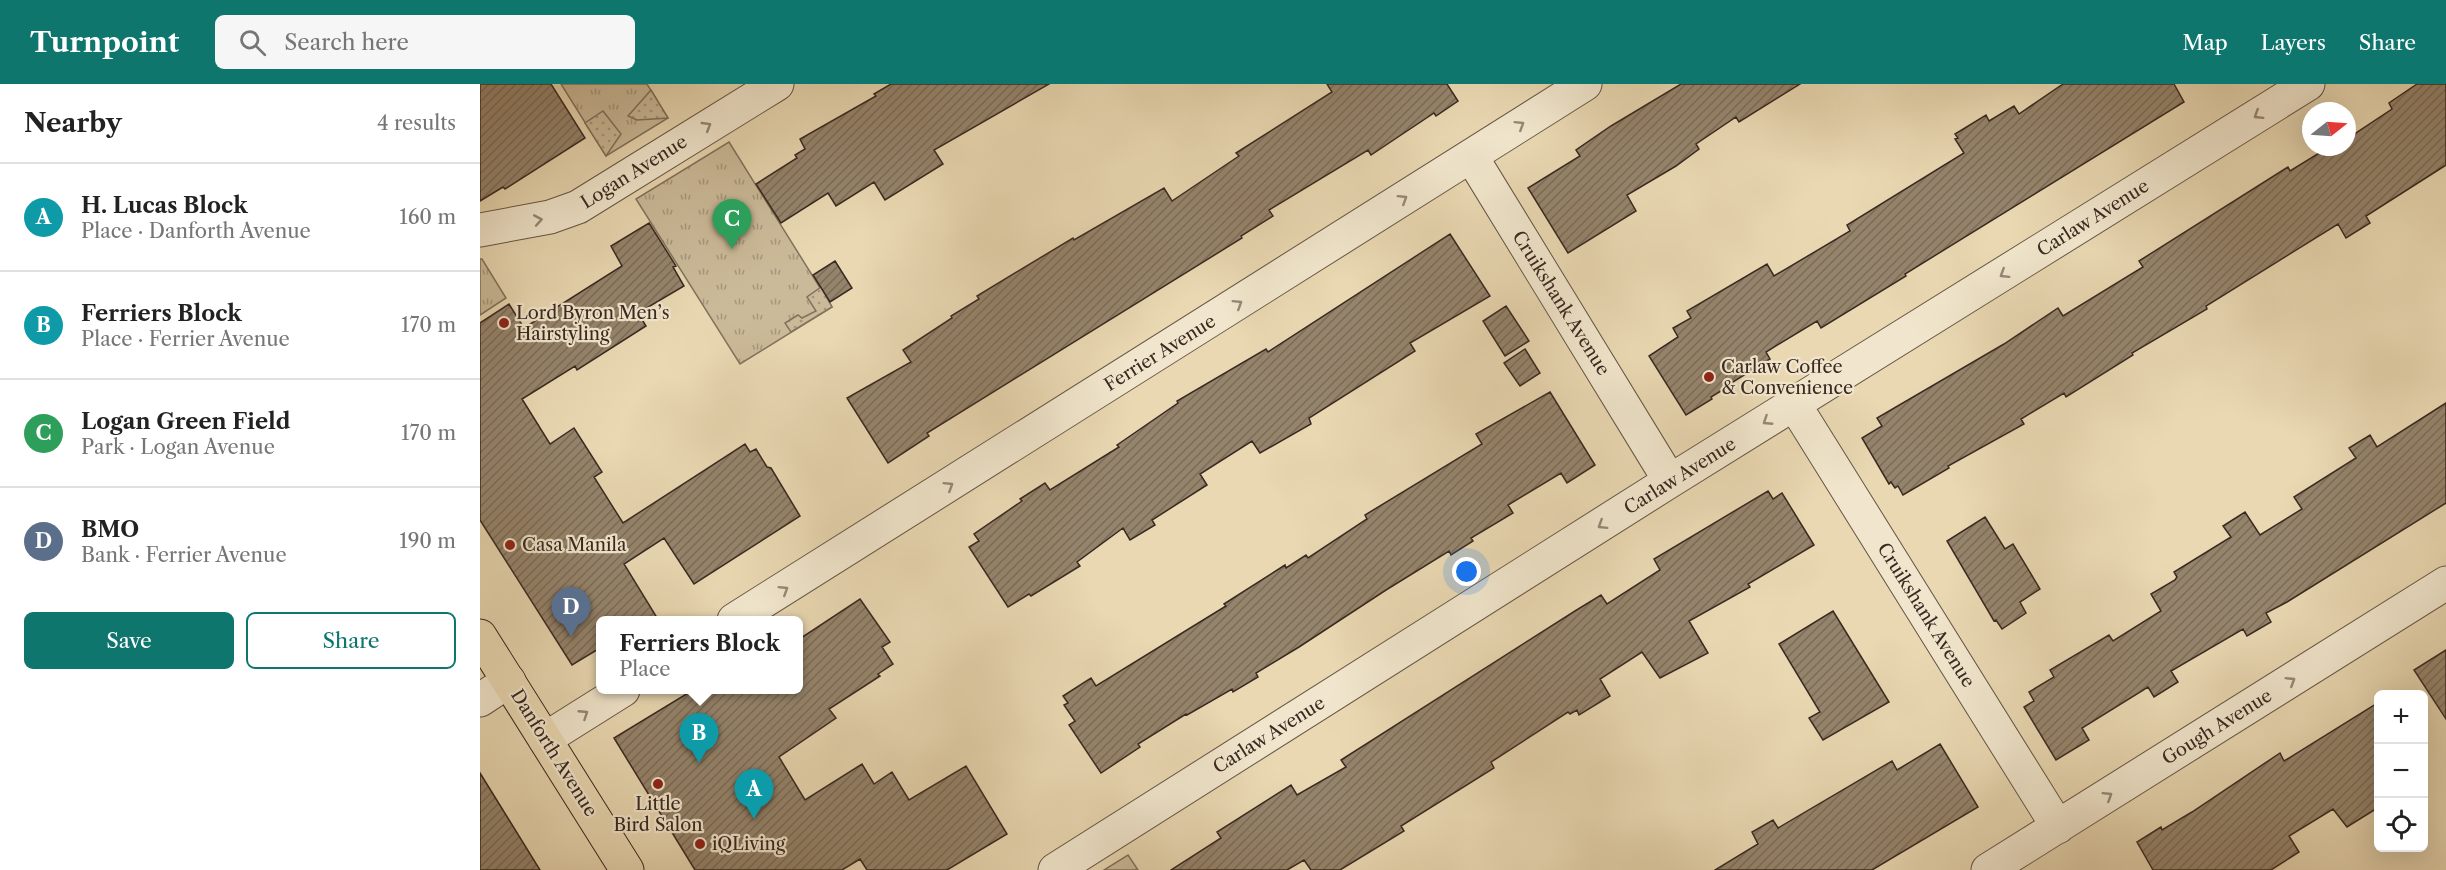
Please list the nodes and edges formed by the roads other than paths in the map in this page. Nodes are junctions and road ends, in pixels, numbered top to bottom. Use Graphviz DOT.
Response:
graph roads {
  1 [pos="777,84"];
  2 [pos="1585,84"];
  3 [pos="2308,84"];
  4 [pos="1471,156"];
  5 [pos="480,230"];
  6 [pos="1794,404"];
  7 [pos="1670,482"];
  8 [pos="2446,583"];
  9 [pos="742,616"];
  10 [pos="480,636"];
  11 [pos="508,681"];
  12 [pos="617,694"];
  13 [pos="480,700"];
  14 [pos="545,740"];
  15 [pos="2058,827"];
  16 [pos="627,870"];
  17 [pos="1055,870"];
  18 [pos="1988,870"];
  5 -- 1 [label="street, Logan Avenue, one-way"];
  4 -- 2 [label="street, Ferrier Avenue, one-way"];
  3 -- 6 [label="street, Carlaw Avenue, one-way"];
  4 -- 7 [label="street, Cruikshank Avenue"];
  9 -- 4 [label="street, Ferrier Avenue, one-way"];
  6 -- 7 [label="street, Carlaw Avenue, one-way"];
  6 -- 15 [label="street, Cruikshank Avenue"];
  7 -- 17 [label="street, Carlaw Avenue, one-way"];
  15 -- 8 [label="street, Gough Avenue, one-way"];
  10 -- 11 [label="main road, Danforth Avenue"];
  11 -- 13 [label="street"];
  11 -- 14 [label="main road, Danforth Avenue"];
  14 -- 12 [label="street, one-way"];
  14 -- 16 [label="main road, Danforth Avenue"];
  15 -- 18 [label="street, Gough Avenue"];
}
